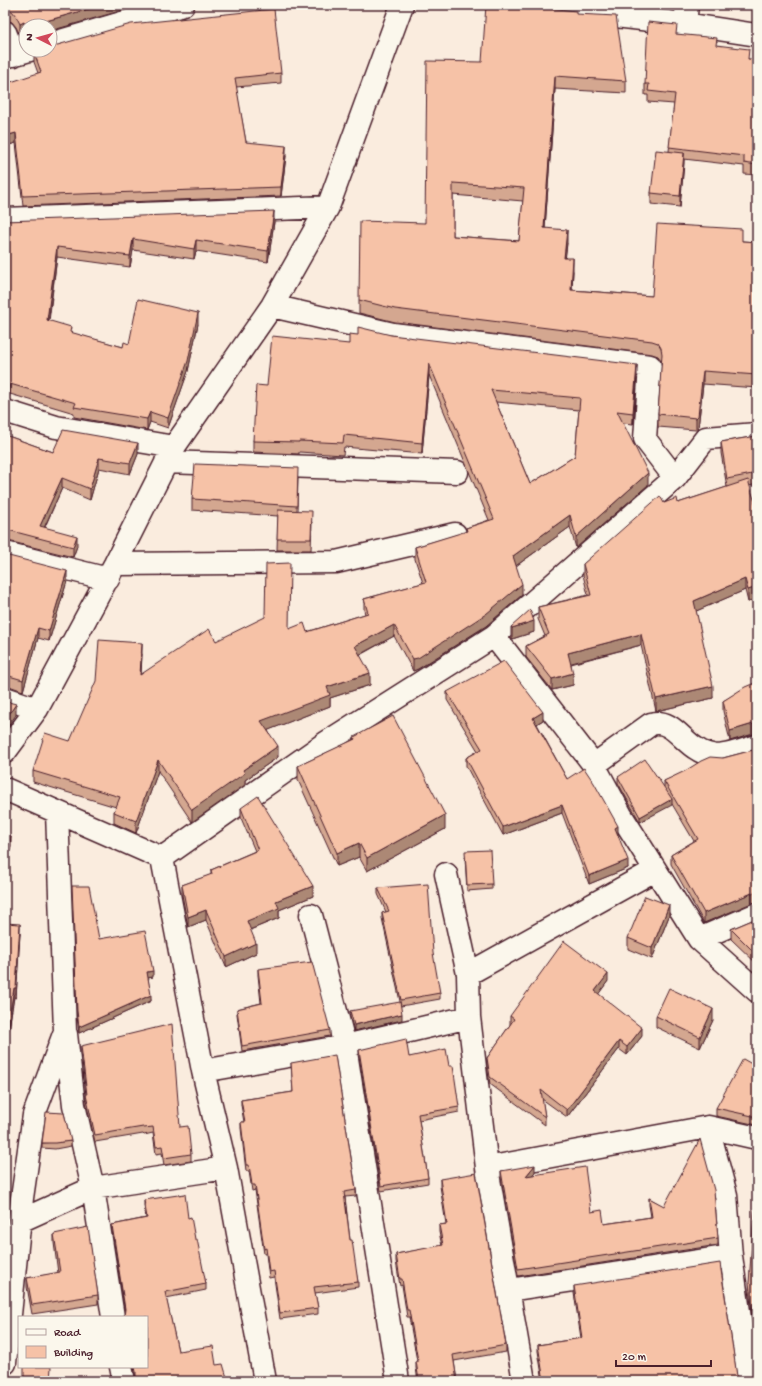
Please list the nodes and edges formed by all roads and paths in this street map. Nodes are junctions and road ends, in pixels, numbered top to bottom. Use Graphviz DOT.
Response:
graph roads {
  1 [pos="184,5"];
  2 [pos="402,5"];
  3 [pos="520,5"];
  4 [pos="686,14"];
  5 [pos="5,32"];
  6 [pos="757,35"];
  7 [pos="58,42"];
  8 [pos="16,54"];
  9 [pos="328,207"];
  10 [pos="5,219"];
  11 [pos="272,306"];
  12 [pos="5,411"];
  13 [pos="757,434"];
  14 [pos="170,455"];
  15 [pos="457,472"];
  16 [pos="675,478"];
  17 [pos="455,534"];
  18 [pos="5,552"];
  19 [pos="111,571"];
  20 [pos="494,636"];
  21 [pos="5,698"];
  22 [pos="37,708"];
  23 [pos="757,746"];
  24 [pos="5,752"];
  25 [pos="594,765"];
  26 [pos="5,789"];
  27 [pos="57,812"];
  28 [pos="162,858"];
  29 [pos="655,870"];
  30 [pos="446,874"];
  31 [pos="757,914"];
  32 [pos="310,915"];
  33 [pos="699,939"];
  34 [pos="468,974"];
  35 [pos="757,991"];
  36 [pos="469,1017"];
  37 [pos="65,1031"];
  38 [pos="345,1046"];
  39 [pos="203,1071"];
  40 [pos="708,1127"];
  41 [pos="757,1138"];
  42 [pos="226,1168"];
  43 [pos="487,1168"];
  44 [pos="93,1188"];
  45 [pos="14,1199"];
  46 [pos="20,1220"];
  47 [pos="731,1256"];
  48 [pos="509,1290"];
  49 [pos="113,1316"];
  50 [pos="5,1363"];
  51 [pos="121,1368"];
  52 [pos="124,1381"];
  53 [pos="265,1381"];
  54 [pos="398,1381"];
  55 [pos="524,1381"];
  56 [pos="749,1381"];
  1 -- 7 [label="street"];
  2 -- 9 [label="street"];
  3 -- 4 [label="street"];
  4 -- 6 [label="street"];
  5 -- 8 [label="street"];
  9 -- 10 [label="street"];
  9 -- 11 [label="street"];
  11 -- 14 [label="street"];
  11 -- 16 [label="street"];
  12 -- 14 [label="street"];
  13 -- 16 [label="street"];
  14 -- 15 [label="street"];
  14 -- 19 [label="street"];
  16 -- 20 [label="street"];
  17 -- 19 [label="street"];
  18 -- 19 [label="street"];
  19 -- 22 [label="street"];
  20 -- 25 [label="street"];
  20 -- 28 [label="street"];
  21 -- 22 [label="street"];
  22 -- 24 [label="street"];
  23 -- 25 [label="street"];
  25 -- 29 [label="street"];
  26 -- 27 [label="street"];
  27 -- 28 [label="street"];
  27 -- 37 [label="street"];
  28 -- 39 [label="street"];
  29 -- 33 [label="street"];
  29 -- 34 [label="street"];
  30 -- 34 [label="street"];
  31 -- 33 [label="street"];
  32 -- 38 [label="street"];
  33 -- 35 [label="street"];
  34 -- 36 [label="street"];
  36 -- 38 [label="street"];
  36 -- 43 [label="street"];
  37 -- 44 [label="street"];
  37 -- 45 [label="street"];
  38 -- 39 [label="street"];
  38 -- 54 [label="street"];
  39 -- 42 [label="street"];
  40 -- 41 [label="street"];
  40 -- 43 [label="street"];
  40 -- 47 [label="street"];
  42 -- 44 [label="street"];
  42 -- 53 [label="street"];
  43 -- 48 [label="street"];
  44 -- 46 [label="street"];
  44 -- 49 [label="street"];
  45 -- 46 [label="street"];
  46 -- 50 [label="street"];
  47 -- 48 [label="street"];
  47 -- 56 [label="street"];
  48 -- 55 [label="street"];
  51 -- 52 [label="street"];
}
